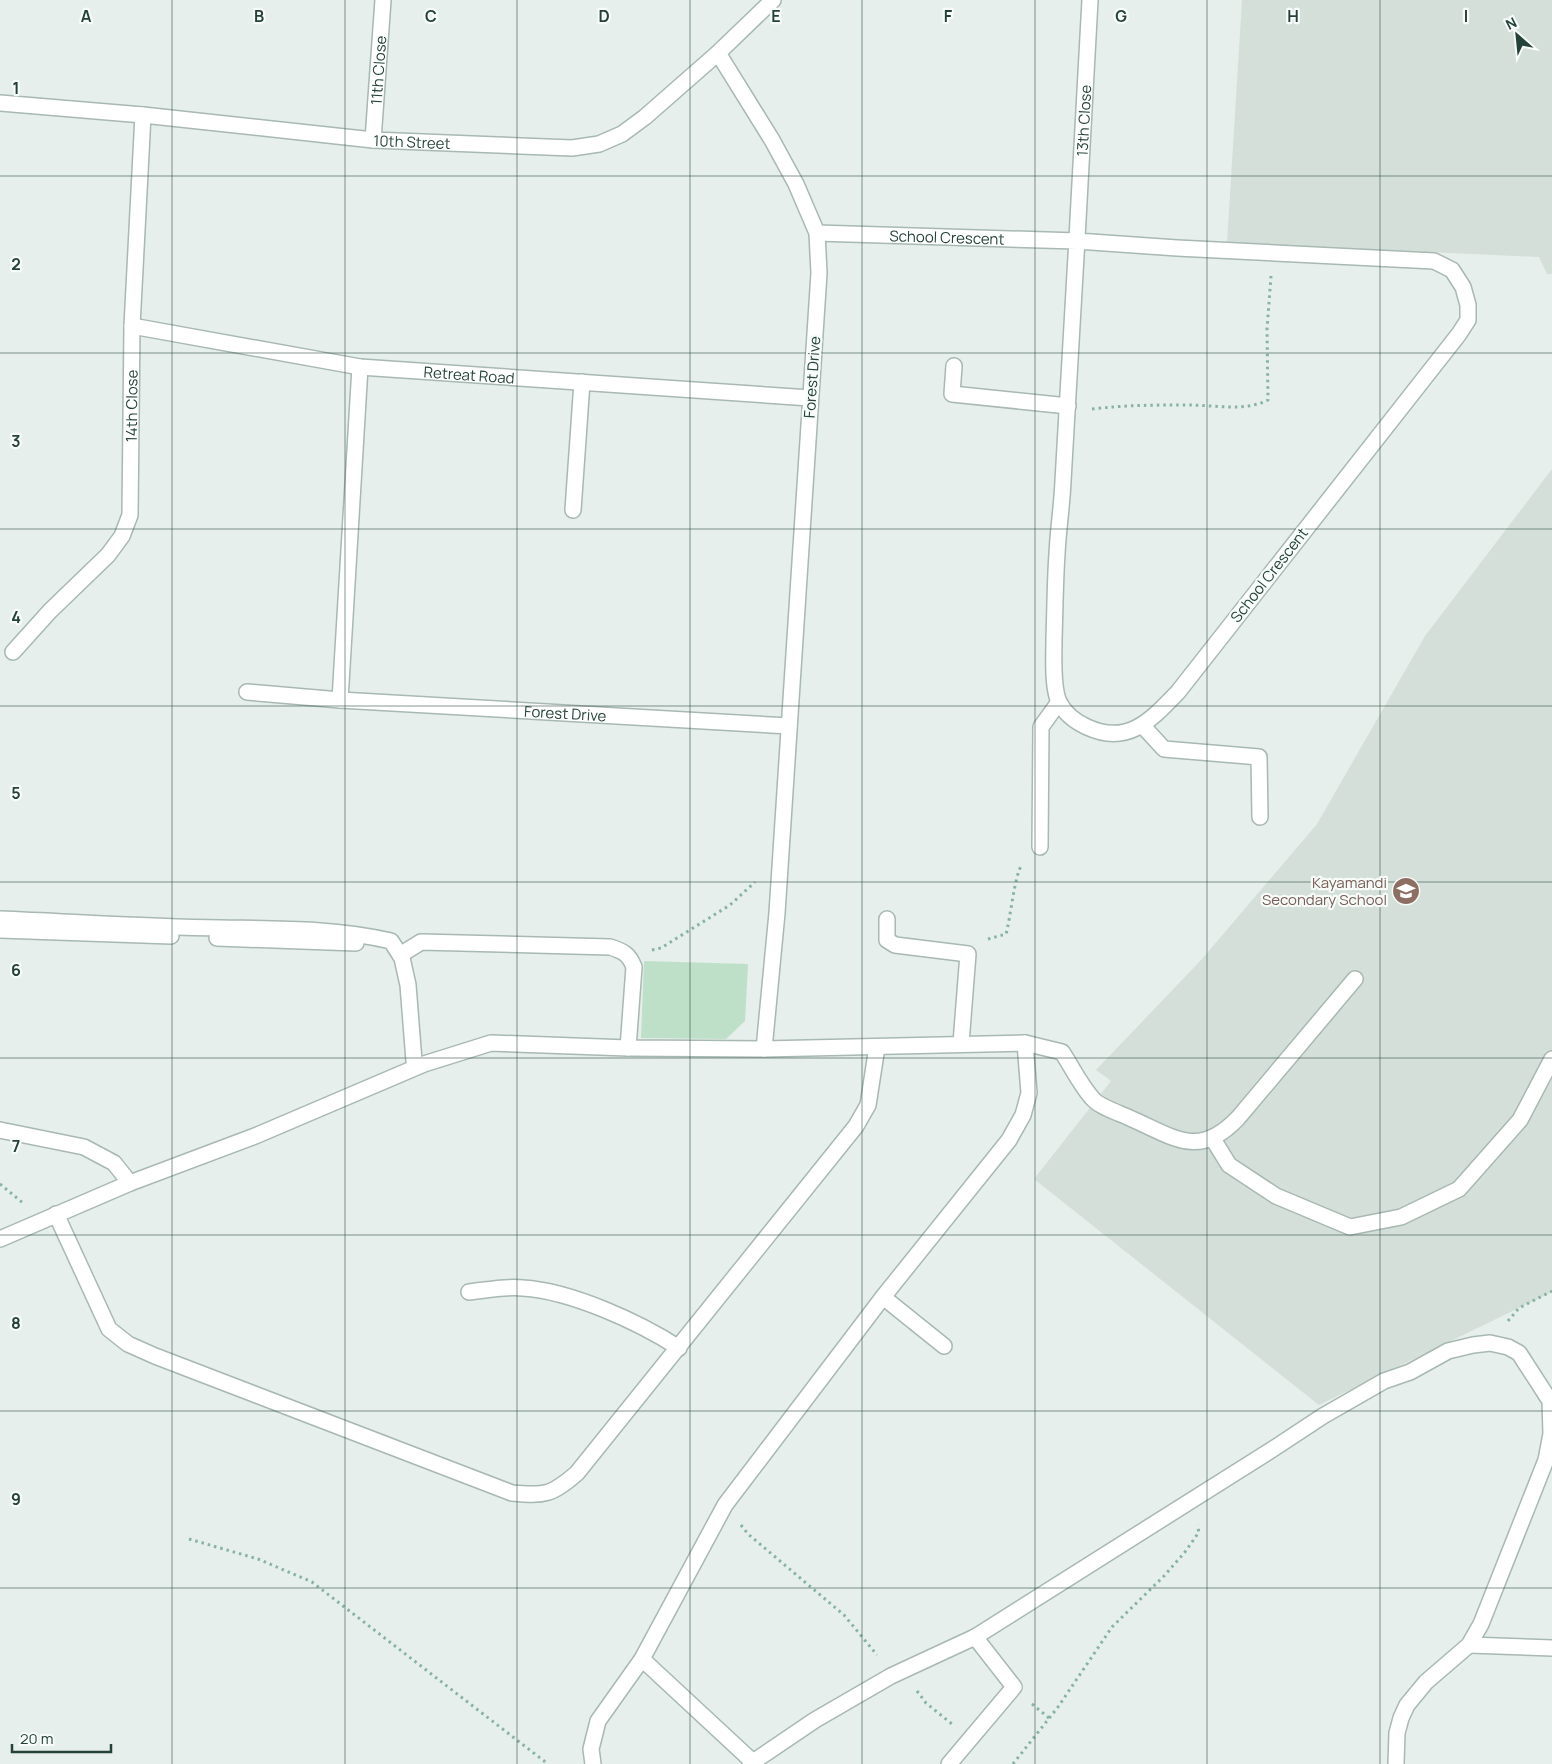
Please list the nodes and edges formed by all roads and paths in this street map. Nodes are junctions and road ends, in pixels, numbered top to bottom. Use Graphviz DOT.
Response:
graph roads {
  1 [pos="383,0"];
  2 [pos="773,0"];
  3 [pos="1090,0"];
  4 [pos="718,53"];
  5 [pos="0,103"];
  6 [pos="143,115"];
  7 [pos="372,140"];
  8 [pos="817,234"];
  9 [pos="1076,241"];
  10 [pos="1271,253"];
  11 [pos="132,326"];
  12 [pos="954,366"];
  13 [pos="360,367"];
  14 [pos="582,382"];
  15 [pos="810,398"];
  16 [pos="1068,406"];
  17 [pos="573,510"];
  18 [pos="14,652"];
  19 [pos="247,692"];
  20 [pos="340,700"];
  21 [pos="1059,702"];
  22 [pos="1142,725"];
  23 [pos="789,726"];
  24 [pos="1260,818"];
  25 [pos="1040,846"];
  26 [pos="781,861"];
  27 [pos="0,919"];
  28 [pos="887,919"];
  29 [pos="0,930"];
  30 [pos="968,954"];
  31 [pos="400,955"];
  32 [pos="630,956"];
  33 [pos="1355,979"];
  34 [pos="961,1043"];
  35 [pos="1025,1043"];
  36 [pos="877,1047"];
  37 [pos="628,1048"];
  38 [pos="764,1049"];
  39 [pos="1552,1059"];
  40 [pos="419,1062"];
  41 [pos="0,1130"];
  42 [pos="1213,1139"];
  43 [pos="130,1183"];
  44 [pos="56,1214"];
  45 [pos="0,1239"];
  46 [pos="1552,1291"];
  47 [pos="469,1292"];
  48 [pos="883,1298"];
  49 [pos="1490,1343"];
  50 [pos="944,1346"];
  51 [pos="678,1348"];
  52 [pos="1191,1500"];
  53 [pos="725,1505"];
  54 [pos="189,1539"];
  55 [pos="975,1637"];
  56 [pos="1469,1645"];
  57 [pos="1552,1648"];
  58 [pos="642,1659"];
  59 [pos="897,1674"];
  60 [pos="970,1738"];
  61 [pos="752,1763"];
  62 [pos="548,1764"];
  63 [pos="593,1764"];
  64 [pos="949,1764"];
  65 [pos="1013,1764"];
  66 [pos="1396,1764"];
  1 -- 7 [label="street, 11th Close"];
  2 -- 4 [label="street, 10th Street"];
  3 -- 9 [label="street, 13th Close"];
  4 -- 7 [label="street, 10th Street"];
  4 -- 8 [label="street, Forest Drive"];
  5 -- 6 [label="street, 10th Street"];
  6 -- 7 [label="street, 10th Street"];
  6 -- 11 [label="street, 14th Close"];
  8 -- 9 [label="street, School Crescent"];
  8 -- 15 [label="street, Forest Drive"];
  9 -- 10 [label="street, School Crescent"];
  9 -- 16 [label="street, School Crescent"];
  10 -- 16 [label="path"];
  10 -- 22 [label="street, School Crescent"];
  11 -- 13 [label="street, Retreat Road"];
  11 -- 18 [label="street, 14th Close"];
  12 -- 16 [label="street"];
  13 -- 14 [label="street, Retreat Road"];
  13 -- 20 [label="street"];
  14 -- 15 [label="street, Retreat Road"];
  14 -- 17 [label="street"];
  15 -- 23 [label="street, Forest Drive"];
  16 -- 21 [label="street, School Crescent"];
  19 -- 20 [label="street, Forest Drive"];
  20 -- 23 [label="street, Forest Drive"];
  21 -- 22 [label="street, School Crescent"];
  21 -- 25 [label="street"];
  22 -- 24 [label="street"];
  23 -- 26 [label="street, Forest Drive"];
  25 -- 30 [label="path"];
  26 -- 32 [label="path"];
  26 -- 38 [label="street, Forest Drive"];
  27 -- 40 [label="street"];
  28 -- 30 [label="street"];
  29 -- 31 [label="street"];
  30 -- 34 [label="street"];
  31 -- 32 [label="street"];
  31 -- 40 [label="street"];
  32 -- 37 [label="street"];
  33 -- 42 [label="street"];
  34 -- 35 [label="street"];
  34 -- 36 [label="street"];
  35 -- 42 [label="street"];
  35 -- 48 [label="street"];
  36 -- 38 [label="street"];
  36 -- 51 [label="street"];
  37 -- 38 [label="street"];
  37 -- 40 [label="street"];
  39 -- 42 [label="street"];
  40 -- 43 [label="street"];
  41 -- 43 [label="street"];
  43 -- 44 [label="street"];
  44 -- 45 [label="street"];
  44 -- 51 [label="street"];
  46 -- 49 [label="path"];
  47 -- 51 [label="street"];
  48 -- 50 [label="street"];
  48 -- 53 [label="street"];
  49 -- 52 [label="street"];
  49 -- 56 [label="street"];
  52 -- 55 [label="street"];
  52 -- 65 [label="path"];
  53 -- 58 [label="street"];
  53 -- 59 [label="path"];
  54 -- 62 [label="path"];
  55 -- 59 [label="street"];
  55 -- 60 [label="street"];
  56 -- 57 [label="street"];
  56 -- 66 [label="street"];
  58 -- 61 [label="street"];
  58 -- 63 [label="street"];
  59 -- 60 [label="path"];
  59 -- 61 [label="street"];
  60 -- 64 [label="street"];
}
